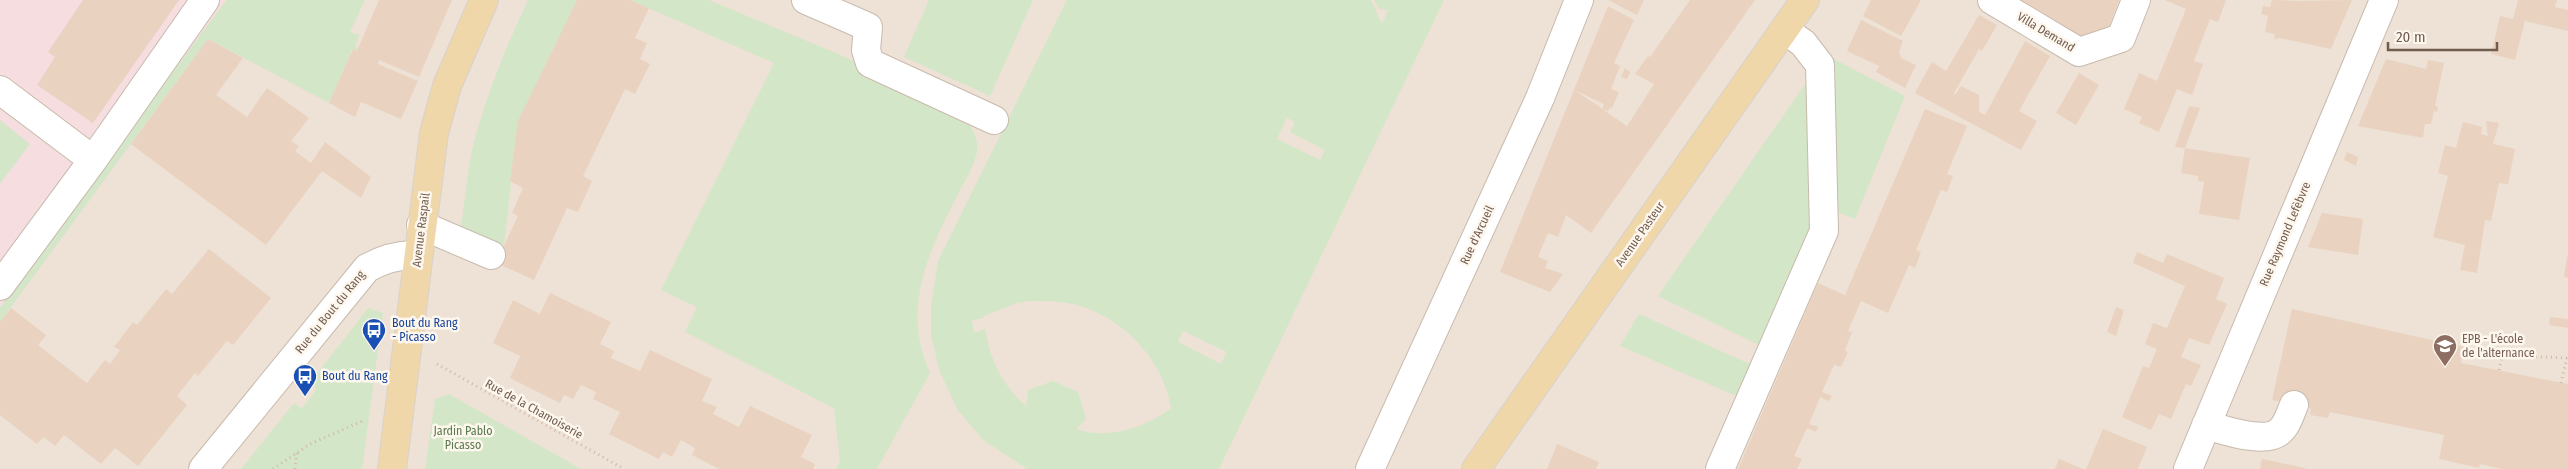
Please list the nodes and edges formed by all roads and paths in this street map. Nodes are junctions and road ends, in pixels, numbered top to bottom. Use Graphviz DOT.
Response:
graph roads {
  1 [pos="205,0"];
  2 [pos="484,0"];
  3 [pos="806,0"];
  4 [pos="1579,0"];
  5 [pos="1805,0"];
  6 [pos="1992,0"];
  7 [pos="2136,0"];
  8 [pos="2384,0"];
  9 [pos="1784,30"];
  10 [pos="0,90"];
  11 [pos="994,120"];
  12 [pos="93,160"];
  13 [pos="421,225"];
  14 [pos="418,255"];
  15 [pos="491,255"];
  16 [pos="0,286"];
  17 [pos="2471,354"];
  18 [pos="2502,356"];
  19 [pos="2567,358"];
  20 [pos="436,364"];
  21 [pos="2499,370"];
  22 [pos="2561,382"];
  23 [pos="2294,405"];
  24 [pos="368,418"];
  25 [pos="2206,425"];
  26 [pos="298,452"];
  27 [pos="203,469"];
  28 [pos="273,469"];
  29 [pos="296,469"];
  30 [pos="392,469"];
  31 [pos="624,469"];
  32 [pos="1370,469"];
  33 [pos="1476,469"];
  34 [pos="1720,469"];
  35 [pos="2188,469"];
  1 -- 12 [label="street"];
  2 -- 13 [label="main road, Avenue Raspail"];
  3 -- 11 [label="street"];
  4 -- 32 [label="street, Rue d'Arcueil"];
  5 -- 9 [label="main road, Avenue Pasteur"];
  6 -- 7 [label="street, Villa Demand"];
  8 -- 25 [label="street, Rue Raymond Lefèbvre"];
  9 -- 33 [label="main road, Avenue Pasteur"];
  9 -- 34 [label="street"];
  10 -- 12 [label="street"];
  12 -- 16 [label="street"];
  13 -- 14 [label="main road, Avenue Raspail"];
  13 -- 15 [label="street"];
  14 -- 27 [label="street, Rue du Bout du Rang"];
  14 -- 30 [label="main road, Avenue Raspail"];
  17 -- 18 [label="path"];
  18 -- 19 [label="path"];
  18 -- 21 [label="path"];
  19 -- 22 [label="path"];
  20 -- 31 [label="path, Rue de la Chamoiserie"];
  23 -- 25 [label="street"];
  24 -- 26 [label="path"];
  25 -- 35 [label="street, Rue Raymond Lefèbvre"];
  26 -- 28 [label="path"];
  26 -- 29 [label="path"];
}
